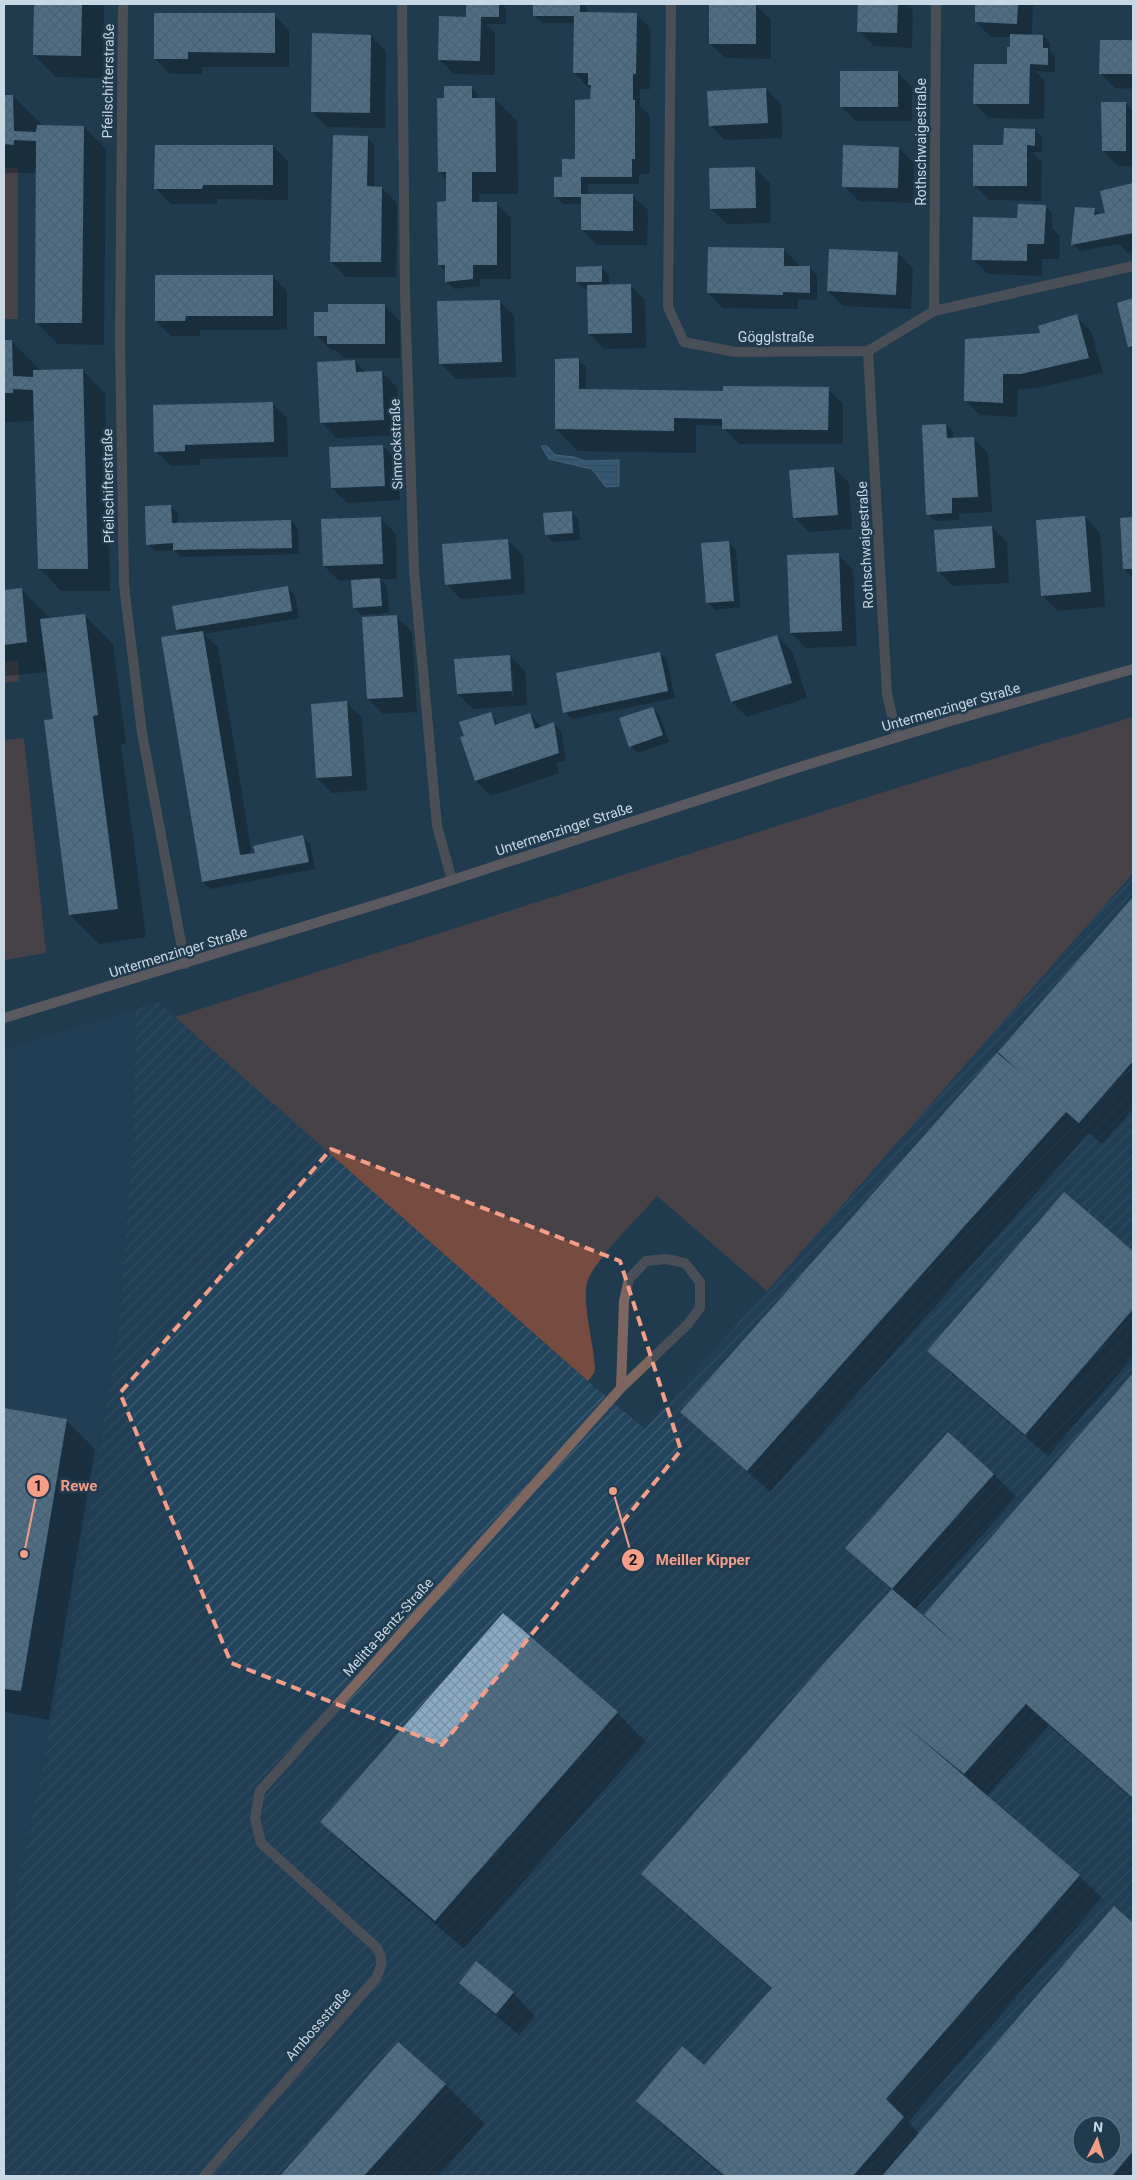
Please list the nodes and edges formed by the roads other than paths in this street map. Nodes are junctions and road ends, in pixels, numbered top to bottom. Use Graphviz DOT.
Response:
graph roads {
  1 [pos="122,4"];
  2 [pos="402,4"];
  3 [pos="671,4"];
  4 [pos="936,4"];
  5 [pos="1133,266"];
  6 [pos="934,311"];
  7 [pos="868,351"];
  8 [pos="1133,669"];
  9 [pos="897,737"];
  10 [pos="452,880"];
  11 [pos="185,964"];
  12 [pos="4,1018"];
  13 [pos="620,1388"];
  14 [pos="314,1893"];
  15 [pos="204,2176"];
  1 -- 11 [label="street, Pfeilschifterstraße"];
  2 -- 10 [label="street, Simrockstraße"];
  3 -- 7 [label="street, Gögglstraße"];
  4 -- 6 [label="street, Rothschwaigestraße"];
  5 -- 6 [label="street"];
  6 -- 7 [label="street"];
  7 -- 9 [label="street, Rothschwaigestraße"];
  8 -- 9 [label="street, Untermenzinger Straße"];
  9 -- 10 [label="street, Untermenzinger Straße"];
  10 -- 11 [label="street, Untermenzinger Straße"];
  11 -- 12 [label="street, Untermenzinger Straße"];
  13 -- 13 [label="street, Melitta-Bentz-Straße"];
  13 -- 14 [label="street, Melitta-Bentz-Straße"];
  14 -- 15 [label="street, Ambossstraße"];
}
